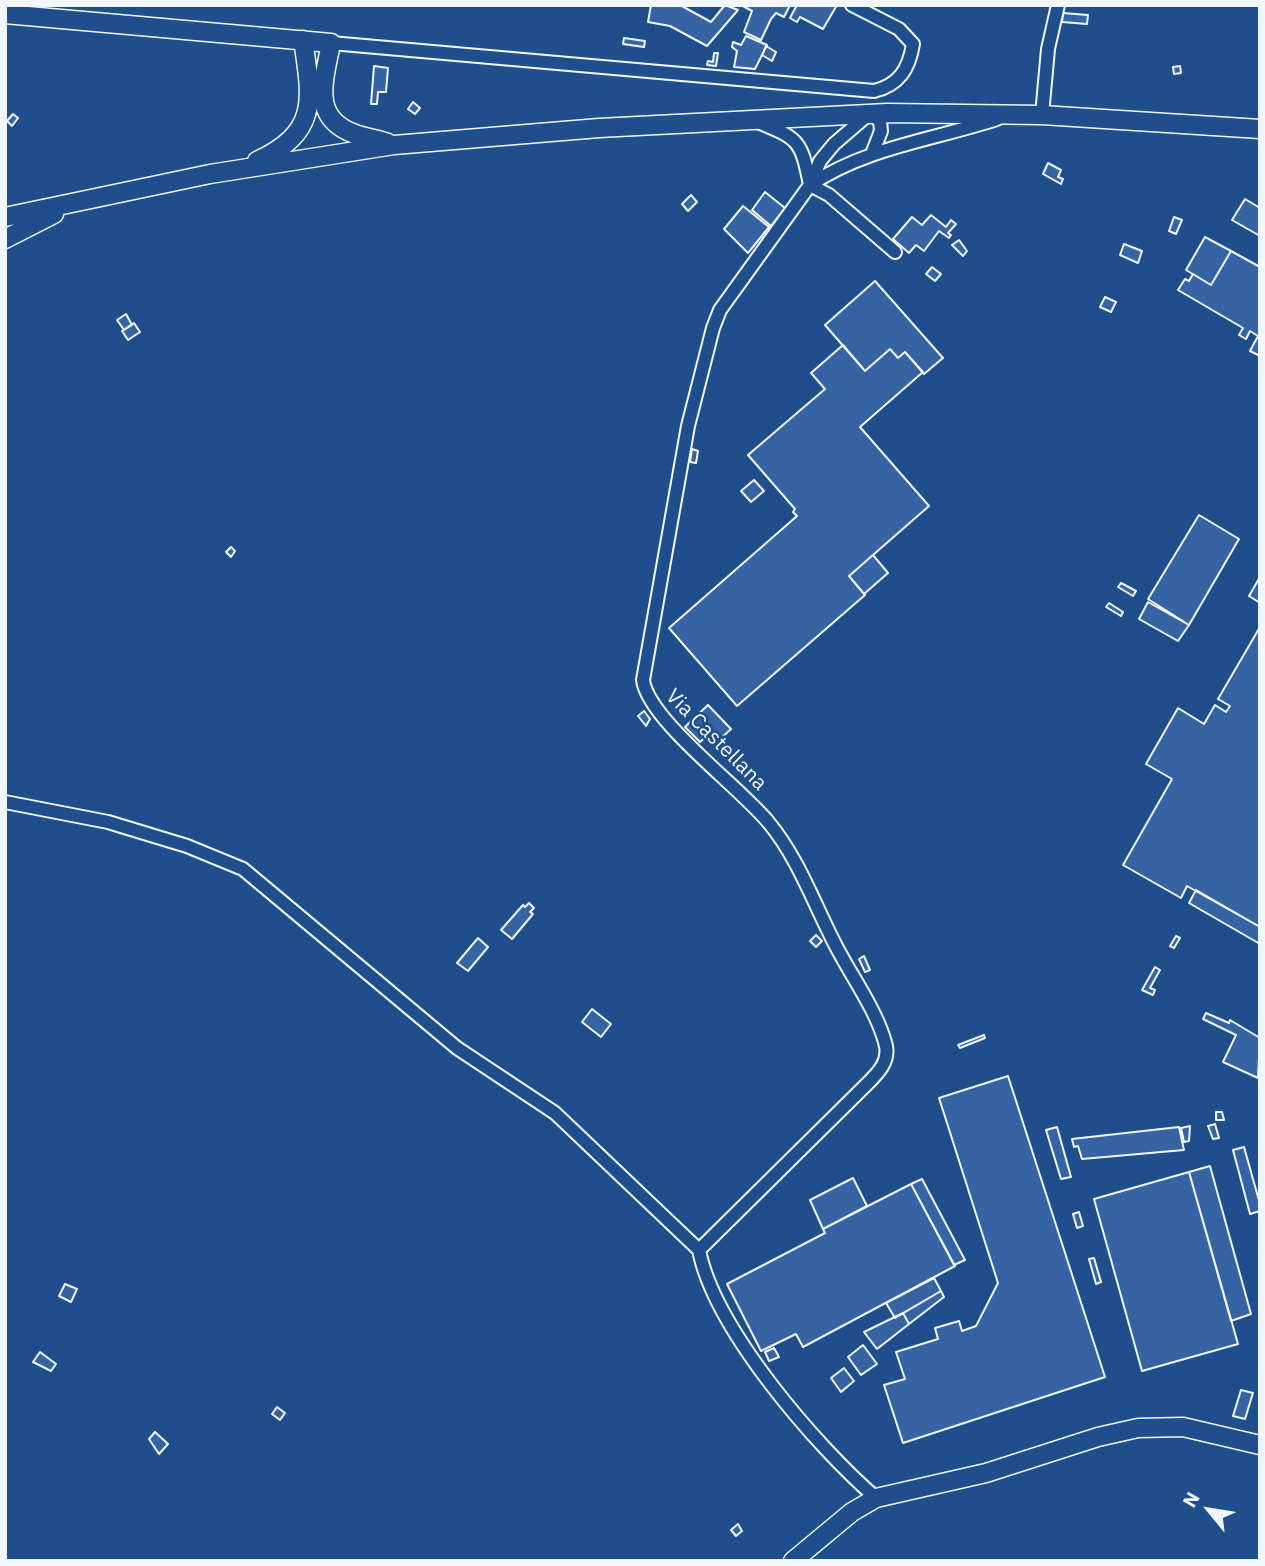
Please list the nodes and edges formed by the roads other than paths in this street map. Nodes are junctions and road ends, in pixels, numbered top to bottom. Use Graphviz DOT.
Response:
graph roads {
  1 [pos="852,5"];
  2 [pos="1058,5"];
  3 [pos="5,13"];
  4 [pos="303,40"];
  5 [pos="331,43"];
  6 [pos="870,113"];
  7 [pos="1007,115"];
  8 [pos="1042,115"];
  9 [pos="752,120"];
  10 [pos="1260,129"];
  11 [pos="394,145"];
  12 [pos="872,154"];
  13 [pos="240,169"];
  14 [pos="810,185"];
  15 [pos="89,198"];
  16 [pos="5,217"];
  17 [pos="5,239"];
  18 [pos="895,252"];
  19 [pos="5,802"];
  20 [pos="699,1251"];
  21 [pos="1260,1445"];
  22 [pos="876,1498"];
  23 [pos="793,1561"];
  1 -- 5 [label="street"];
  2 -- 8 [label="street"];
  3 -- 4 [label="main road"];
  4 -- 5 [label="main road"];
  4 -- 13 [label="main road"];
  5 -- 11 [label="main road"];
  6 -- 7 [label="main road"];
  6 -- 9 [label="main road"];
  6 -- 12 [label="street"];
  6 -- 14 [label="street, Via Castellana"];
  7 -- 8 [label="main road"];
  7 -- 12 [label="street, Via Castellana"];
  8 -- 10 [label="main road"];
  9 -- 11 [label="main road"];
  9 -- 14 [label="street"];
  11 -- 13 [label="main road"];
  12 -- 14 [label="street, Via Castellana"];
  13 -- 15 [label="main road"];
  14 -- 18 [label="street"];
  14 -- 20 [label="street, Via Castellana"];
  15 -- 16 [label="main road"];
  15 -- 17 [label="main road"];
  19 -- 20 [label="street"];
  20 -- 22 [label="street"];
  21 -- 22 [label="main road"];
  22 -- 23 [label="main road"];
}
